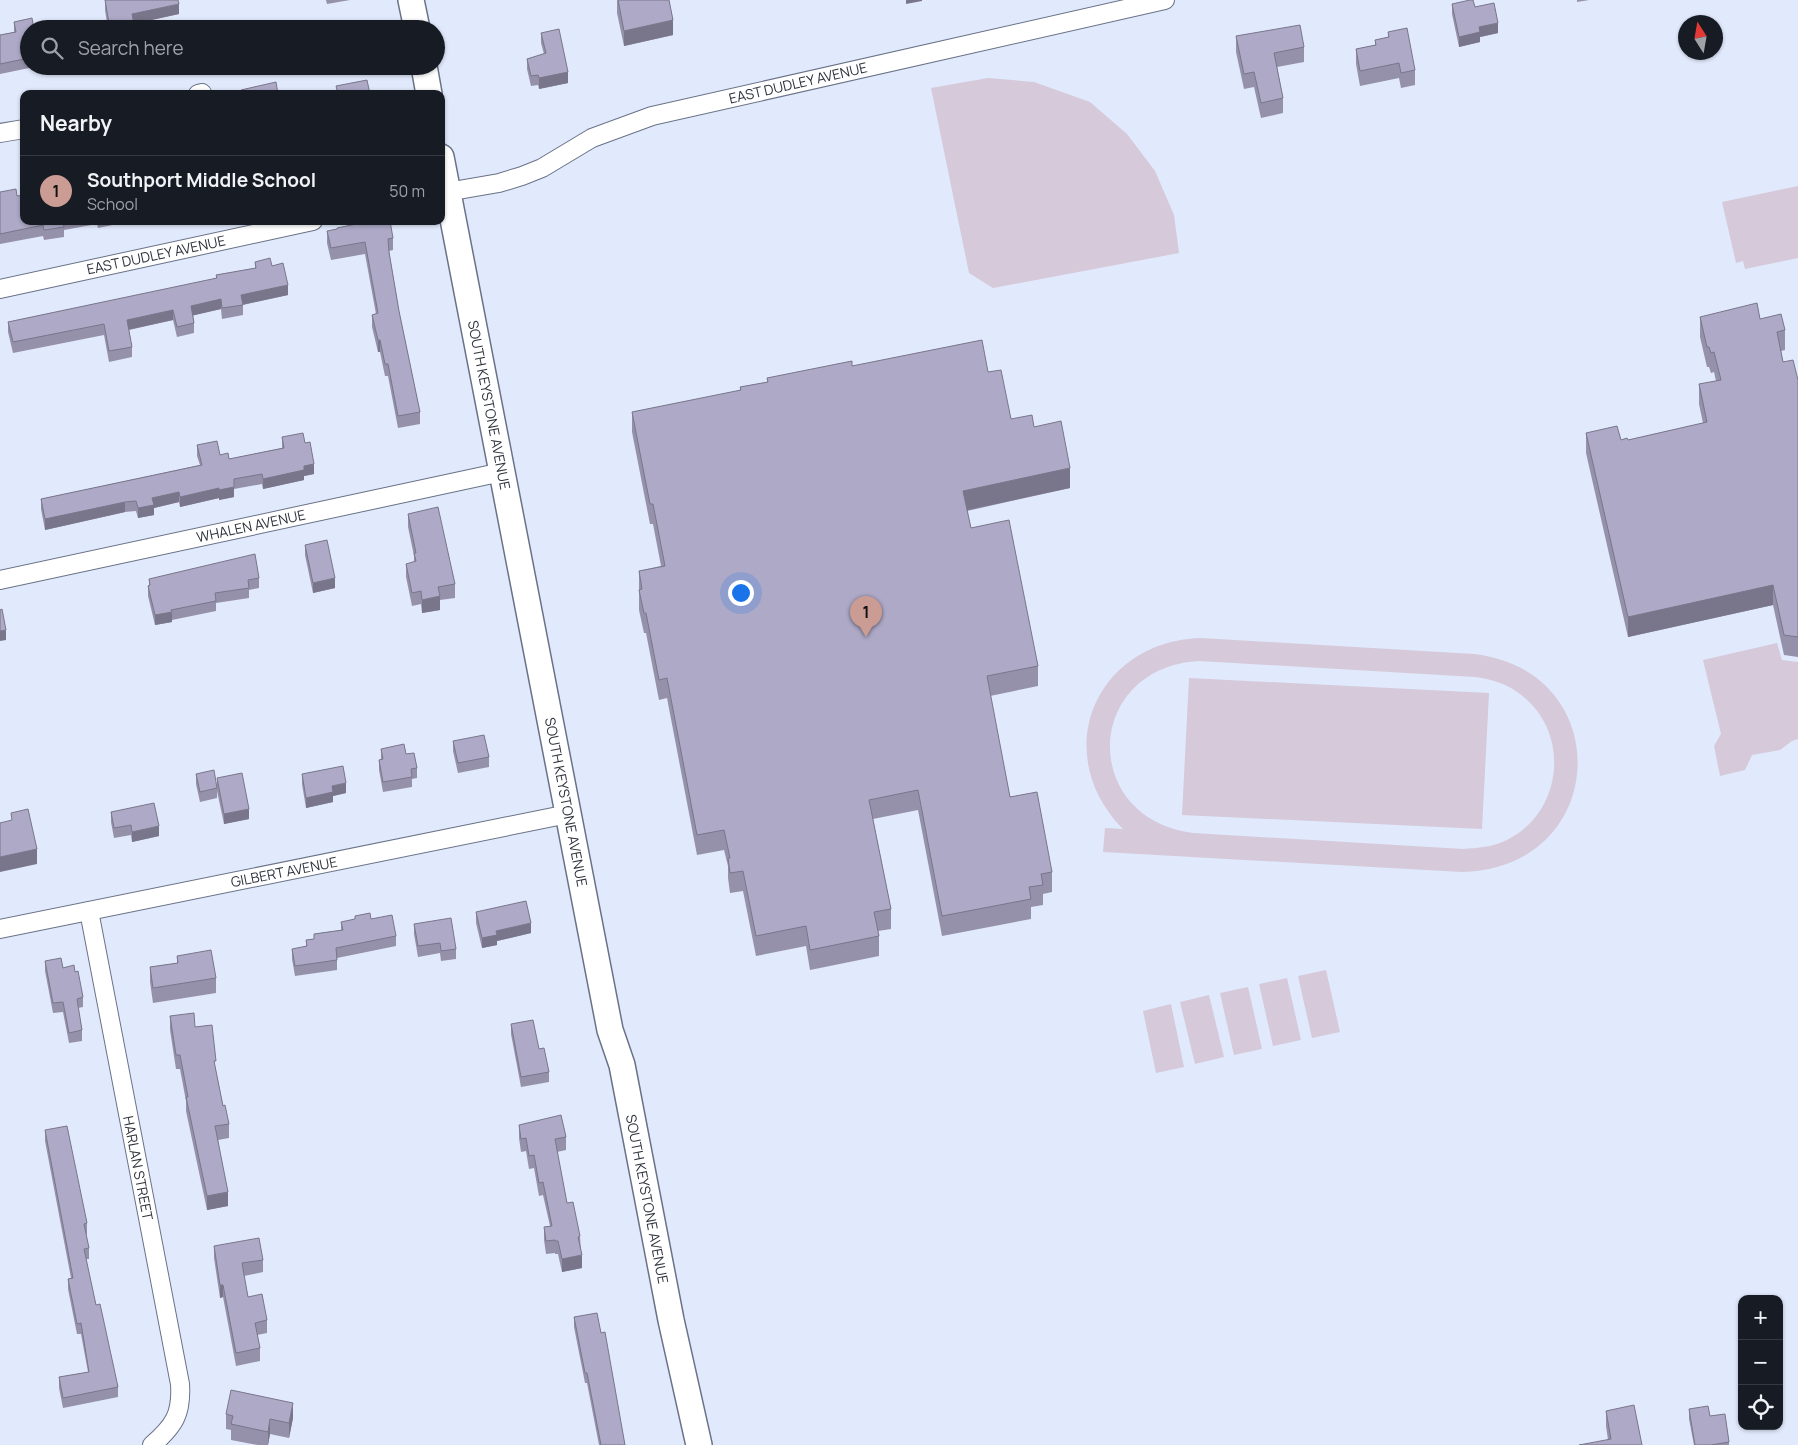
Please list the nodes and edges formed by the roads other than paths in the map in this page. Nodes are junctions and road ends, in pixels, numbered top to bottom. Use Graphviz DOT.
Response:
graph roads {
  1 [pos="411,0"];
  2 [pos="1165,0"];
  3 [pos="414,20"];
  4 [pos="426,75"];
  5 [pos="428,90"];
  6 [pos="20,130"];
  7 [pos="0,133"];
  8 [pos="445,193"];
  9 [pos="295,225"];
  10 [pos="0,289"];
  11 [pos="502,472"];
  12 [pos="0,580"];
  13 [pos="568,814"];
  14 [pos="89,911"];
  15 [pos="0,929"];
  16 [pos="152,1445"];
  17 [pos="699,1445"];
  1 -- 3 [label="main road"];
  2 -- 8 [label="street, EAST DUDLEY AVENUE"];
  4 -- 5 [label="main road"];
  6 -- 7 [label="street"];
  8 -- 11 [label="main road, SOUTH KEYSTONE AVENUE"];
  9 -- 10 [label="street, EAST DUDLEY AVENUE"];
  11 -- 12 [label="street, WHALEN AVENUE"];
  11 -- 13 [label="main road, SOUTH KEYSTONE AVENUE"];
  13 -- 14 [label="street, GILBERT AVENUE"];
  13 -- 17 [label="main road, SOUTH KEYSTONE AVENUE"];
  14 -- 15 [label="street, GILBERT AVENUE"];
  14 -- 16 [label="street, HARLAN STREET"];
}
